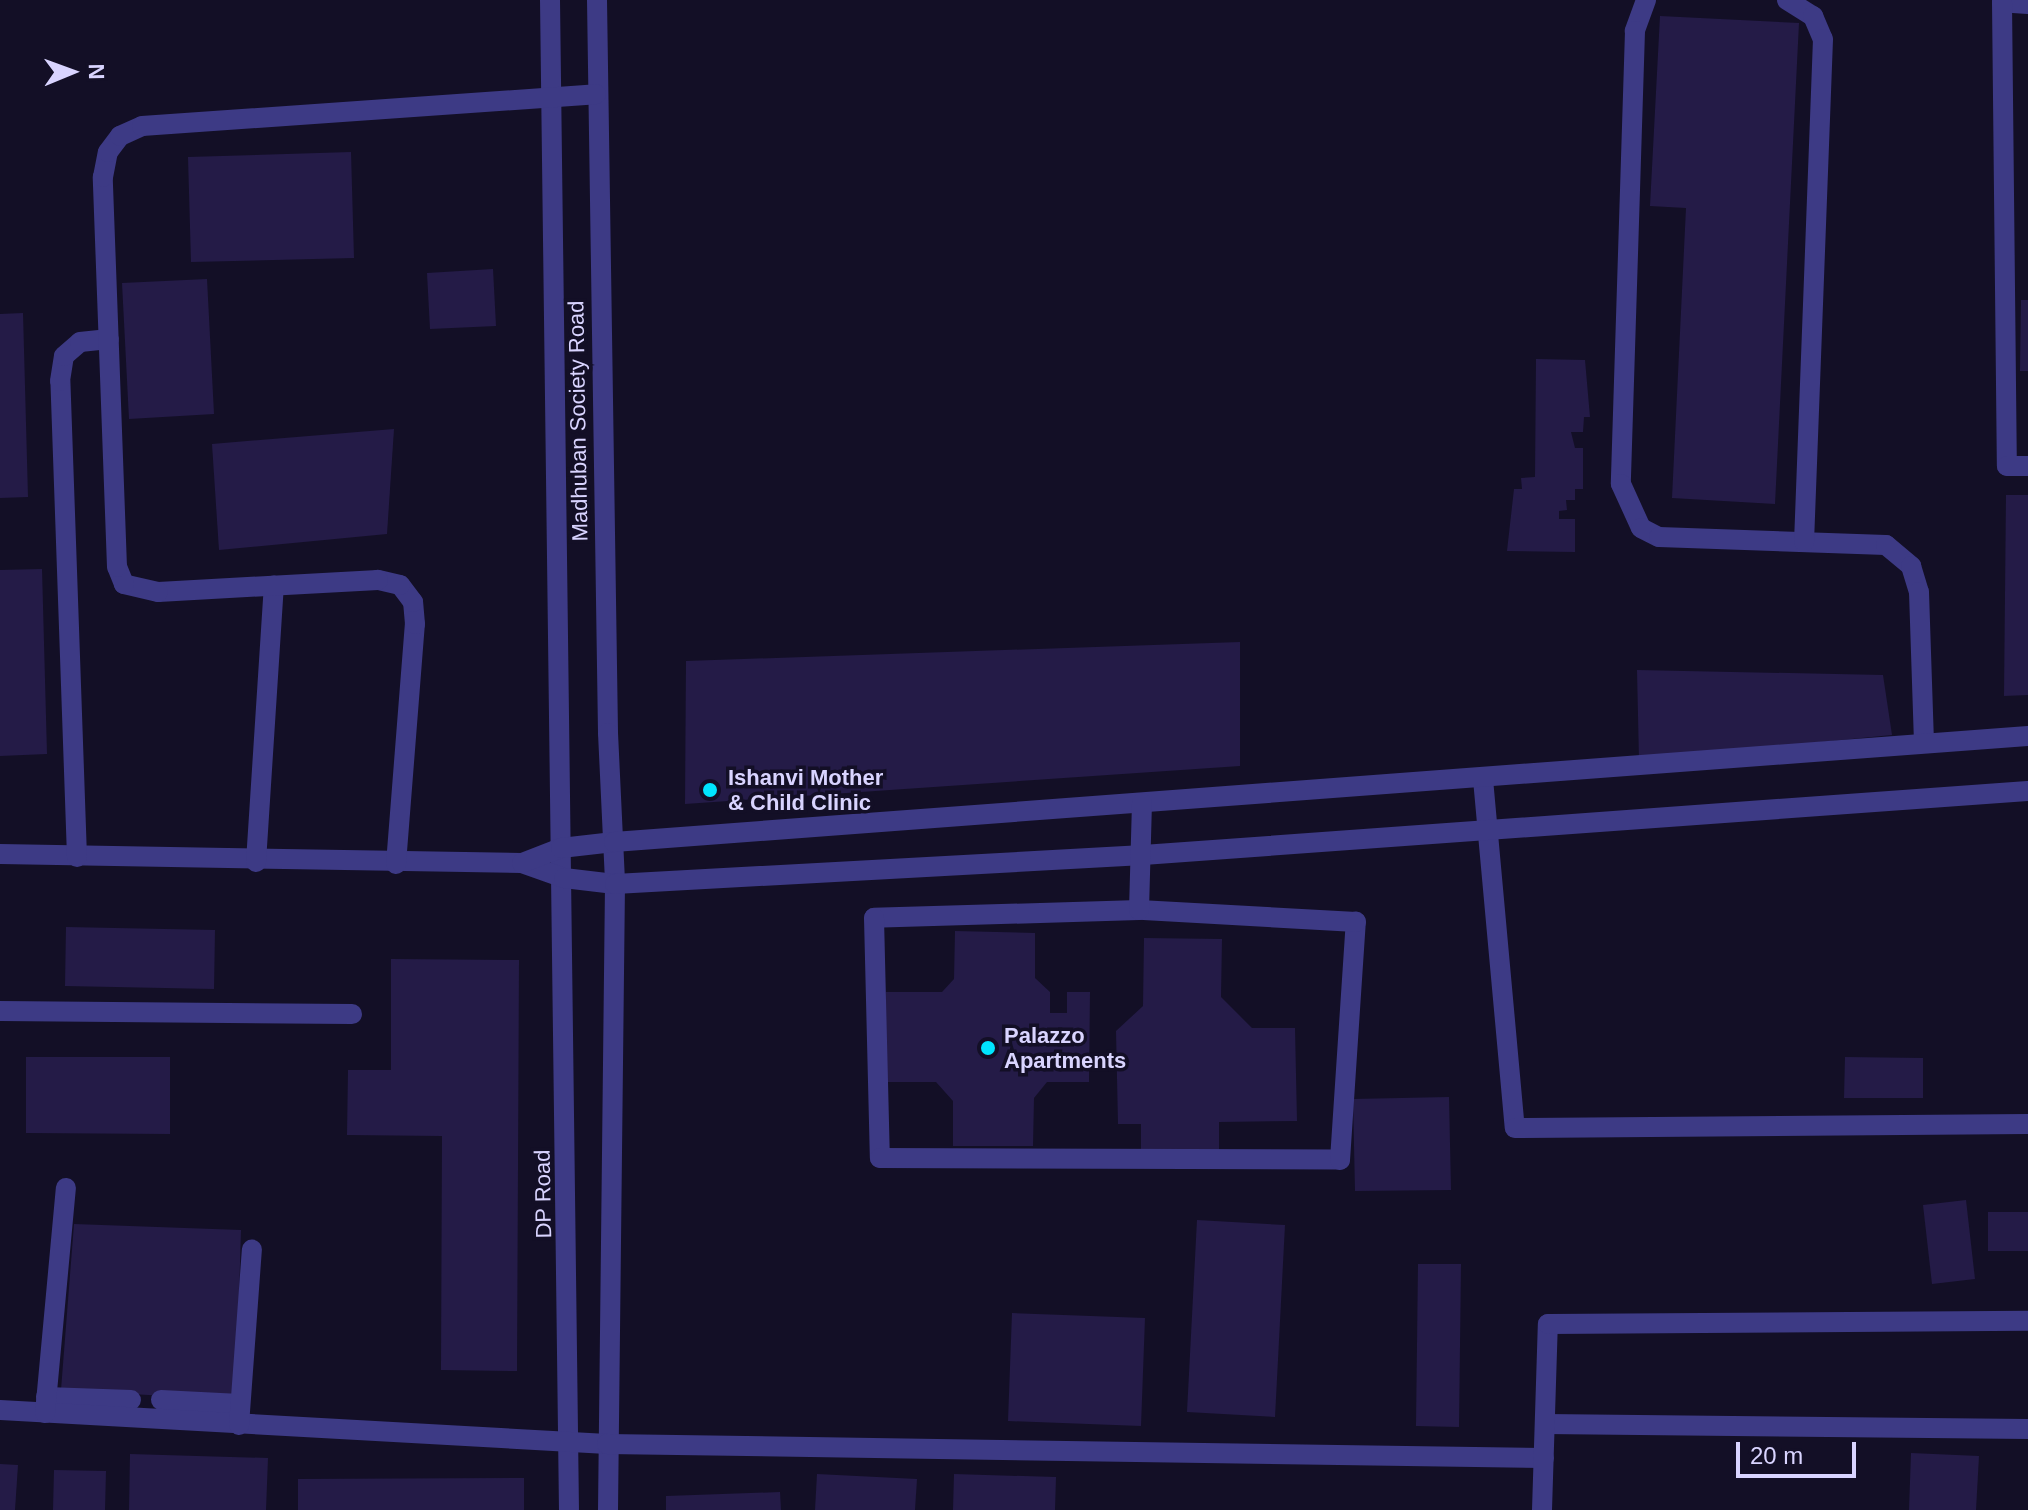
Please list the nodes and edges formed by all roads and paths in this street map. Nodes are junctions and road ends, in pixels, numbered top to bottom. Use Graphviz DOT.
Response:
graph roads {
  1 [pos="550,0"];
  2 [pos="597,0"];
  3 [pos="1646,0"];
  4 [pos="1787,0"];
  5 [pos="2028,4"];
  6 [pos="596,94"];
  7 [pos="549,97"];
  8 [pos="109,339"];
  9 [pos="2028,466"];
  10 [pos="1804,542"];
  11 [pos="274,586"];
  12 [pos="2028,736"];
  13 [pos="1924,743"];
  14 [pos="1483,779"];
  15 [pos="2028,791"];
  16 [pos="1142,803"];
  17 [pos="1488,831"];
  18 [pos="614,842"];
  19 [pos="561,848"];
  20 [pos="0,854"];
  21 [pos="1143,855"];
  22 [pos="77,857"];
  23 [pos="256,862"];
  24 [pos="522,863"];
  25 [pos="396,864"];
  26 [pos="564,878"];
  27 [pos="615,884"];
  28 [pos="1139,910"];
  29 [pos="0,1011"];
  30 [pos="352,1014"];
  31 [pos="2028,1124"];
  32 [pos="66,1188"];
  33 [pos="252,1249"];
  34 [pos="2028,1321"];
  35 [pos="131,1400"];
  36 [pos="161,1400"];
  37 [pos="240,1404"];
  38 [pos="46,1405"];
  39 [pos="0,1410"];
  40 [pos="1545,1424"];
  41 [pos="239,1425"];
  42 [pos="2028,1429"];
  43 [pos="570,1442"];
  44 [pos="607,1444"];
  45 [pos="1544,1458"];
  46 [pos="569,1510"];
  47 [pos="608,1510"];
  48 [pos="1542,1510"];
  1 -- 7 [label="street, DP Road"];
  2 -- 6 [label="street, Madhuban Society Road"];
  3 -- 10 [label="street"];
  4 -- 10 [label="street"];
  5 -- 9 [label="street"];
  6 -- 7 [label="street"];
  6 -- 18 [label="street, Madhuban Society Road"];
  7 -- 8 [label="street"];
  7 -- 19 [label="street, DP Road"];
  8 -- 11 [label="street"];
  8 -- 22 [label="street"];
  10 -- 13 [label="street"];
  11 -- 23 [label="street"];
  11 -- 25 [label="street"];
  12 -- 13 [label="street"];
  13 -- 14 [label="street"];
  14 -- 16 [label="street"];
  14 -- 17 [label="street"];
  15 -- 17 [label="street"];
  16 -- 18 [label="street"];
  16 -- 21 [label="street"];
  17 -- 21 [label="street"];
  17 -- 31 [label="street"];
  18 -- 19 [label="street"];
  18 -- 27 [label="street, Madhuban Society Road"];
  19 -- 24 [label="street"];
  19 -- 26 [label="street, DP Road"];
  20 -- 22 [label="street"];
  21 -- 27 [label="street"];
  21 -- 28 [label="street"];
  22 -- 23 [label="street"];
  23 -- 25 [label="street"];
  24 -- 25 [label="street"];
  24 -- 26 [label="street"];
  26 -- 27 [label="street"];
  26 -- 43 [label="street, DP Road"];
  27 -- 44 [label="street"];
  28 -- 28 [label="street"];
  29 -- 30 [label="street"];
  32 -- 38 [label="street"];
  33 -- 37 [label="street"];
  34 -- 40 [label="street"];
  35 -- 38 [label="street"];
  36 -- 37 [label="street"];
  37 -- 41 [label="street"];
  38 -- 39 [label="street"];
  38 -- 41 [label="street"];
  40 -- 42 [label="street"];
  40 -- 45 [label="street"];
  41 -- 43 [label="street"];
  43 -- 44 [label="street"];
  43 -- 46 [label="street, DP Road"];
  44 -- 45 [label="street"];
  44 -- 47 [label="street"];
  45 -- 48 [label="street"];
}
